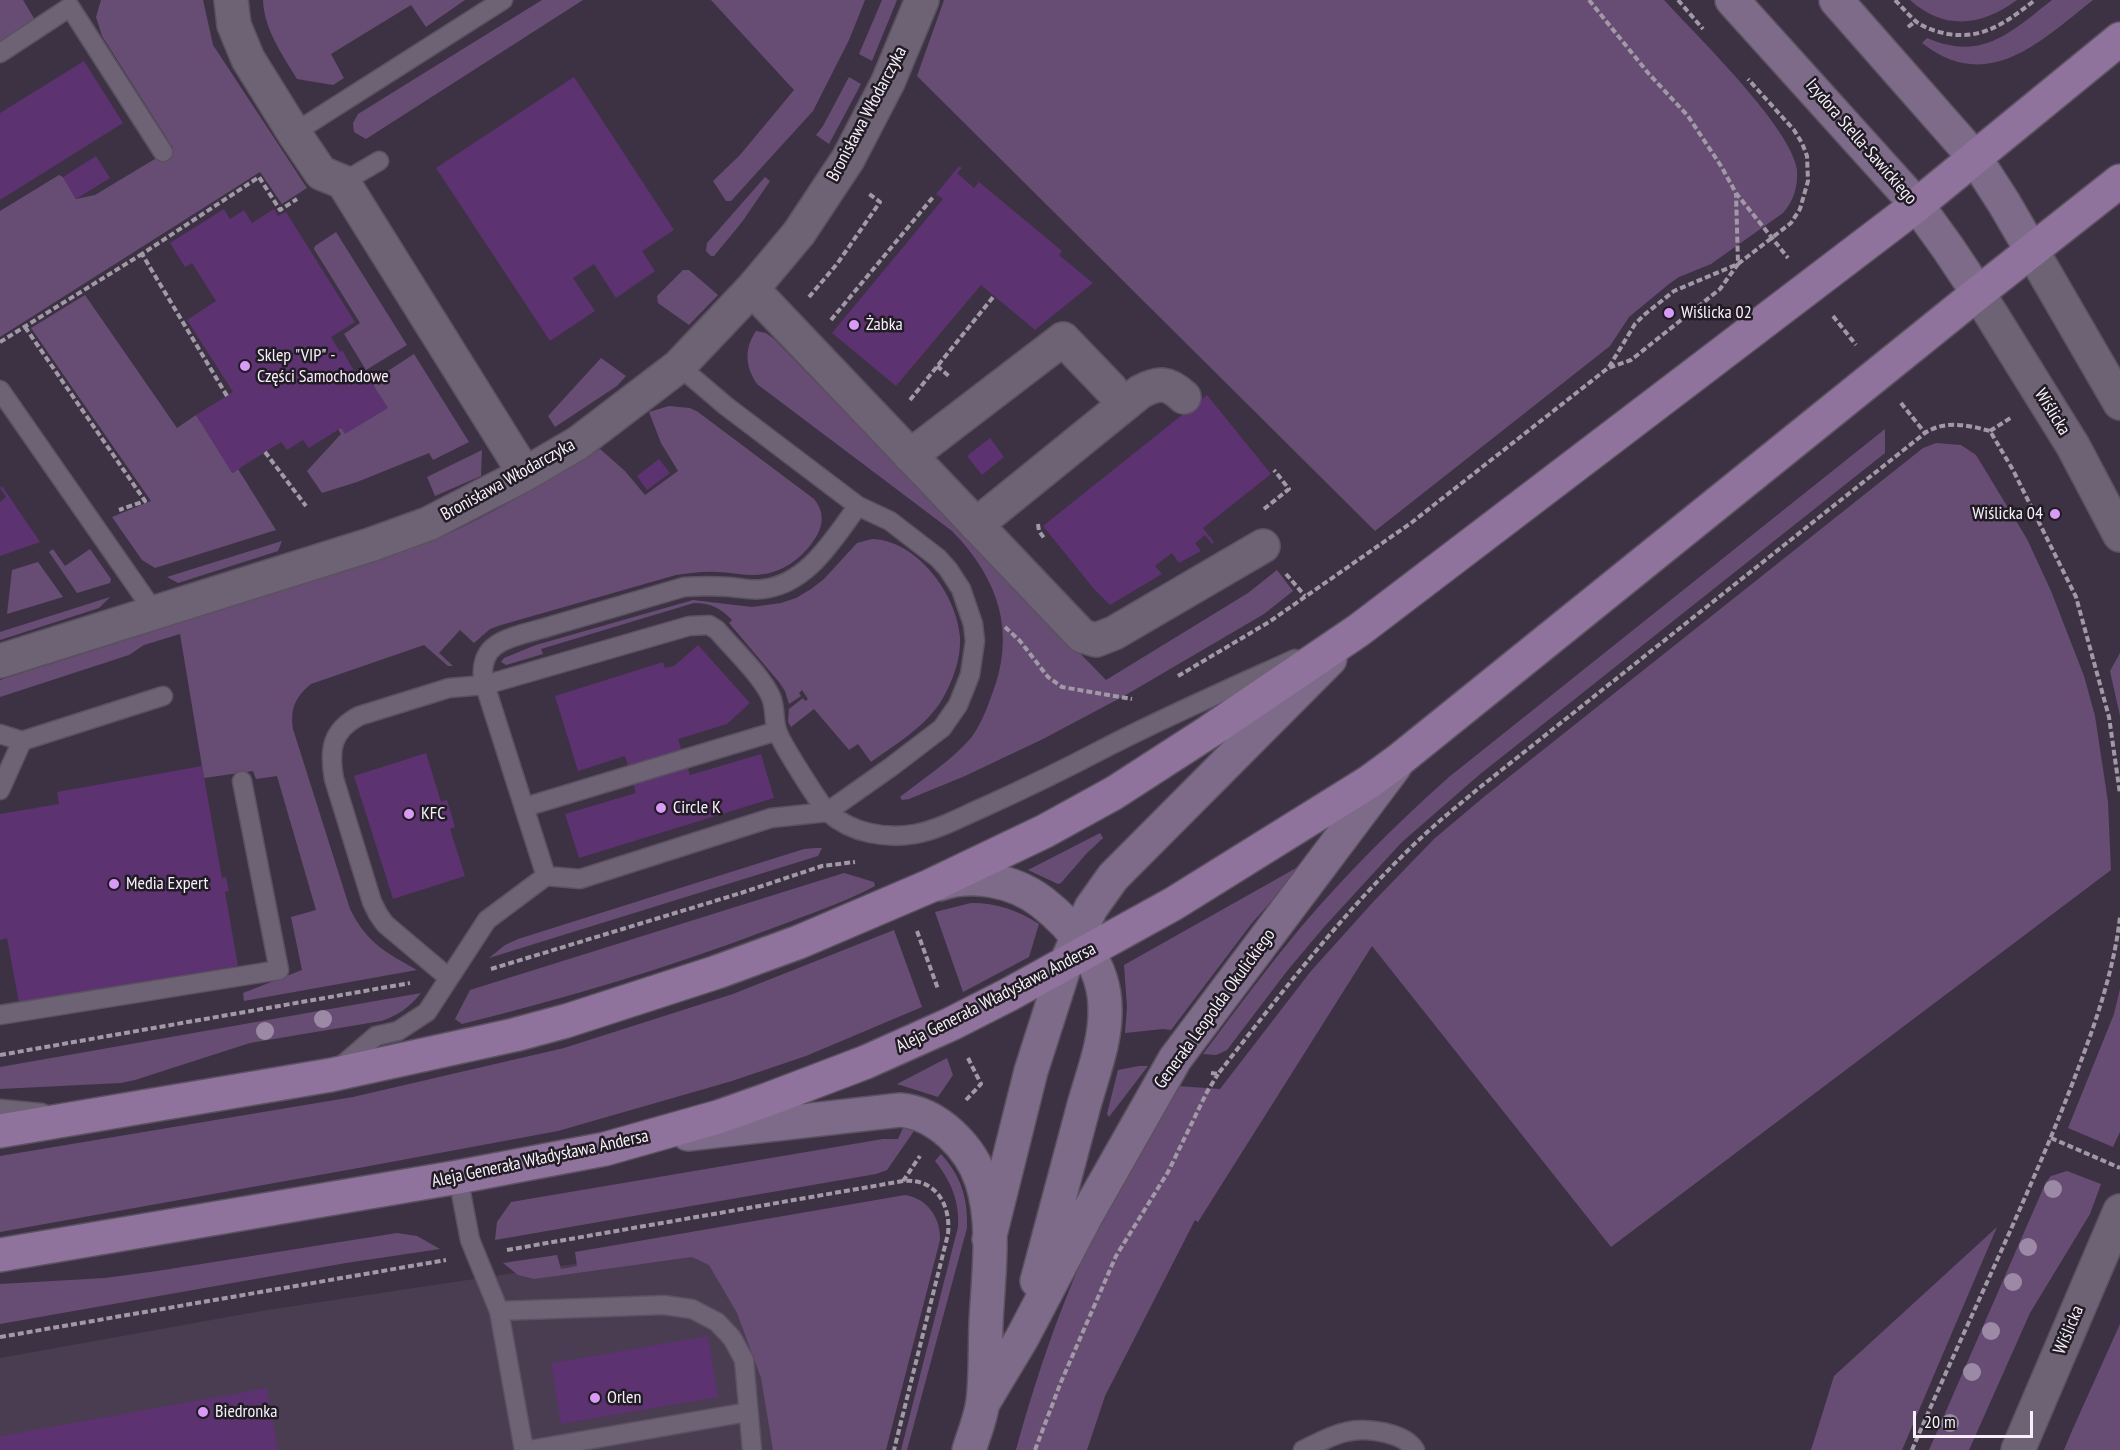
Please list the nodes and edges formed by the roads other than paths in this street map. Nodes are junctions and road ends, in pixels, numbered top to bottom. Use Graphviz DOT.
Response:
graph roads {
  1 [pos="231,0"];
  2 [pos="503,0"];
  3 [pos="922,0"];
  4 [pos="1732,0"];
  5 [pos="1836,0"];
  6 [pos="2120,39"];
  7 [pos="0,53"];
  8 [pos="294,133"];
  9 [pos="163,152"];
  10 [pos="1975,158"];
  11 [pos="380,161"];
  12 [pos="2120,181"];
  13 [pos="343,182"];
  14 [pos="1917,205"];
  15 [pos="2031,251"];
  16 [pos="752,289"];
  17 [pos="1978,293"];
  18 [pos="679,366"];
  19 [pos="1111,389"];
  20 [pos="0,390"];
  21 [pos="1184,397"];
  22 [pos="2120,403"];
  23 [pos="910,456"];
  24 [pos="525,474"];
  25 [pos="858,506"];
  26 [pos="976,525"];
  27 [pos="2120,535"];
  28 [pos="1263,546"];
  29 [pos="155,613"];
  30 [pos="1359,630"];
  31 [pos="0,661"];
  32 [pos="485,685"];
  33 [pos="163,696"];
  34 [pos="777,731"];
  35 [pos="0,734"];
  36 [pos="22,741"];
  37 [pos="1399,760"];
  38 [pos="242,781"];
  39 [pos="0,790"];
  40 [pos="525,807"];
  41 [pos="827,812"];
  42 [pos="546,876"];
  43 [pos="930,886"];
  44 [pos="1087,947"];
  45 [pos="449,978"];
  46 [pos="0,1015"];
  47 [pos="331,1075"];
  48 [pos="0,1109"];
  49 [pos="82,1117"];
  50 [pos="0,1131"];
  51 [pos="642,1140"];
  52 [pos="458,1177"];
  53 [pos="2120,1210"];
  54 [pos="989,1239"];
  55 [pos="0,1255"];
  56 [pos="499,1311"];
  57 [pos="1022,1338"];
  58 [pos="983,1403"];
  59 [pos="748,1412"];
  60 [pos="524,1450"];
  61 [pos="529,1450"];
  62 [pos="752,1450"];
  63 [pos="969,1450"];
  64 [pos="1303,1450"];
  65 [pos="1415,1450"];
  66 [pos="2018,1450"];
  1 -- 8 [label="street"];
  2 -- 8 [label="lane"];
  3 -- 16 [label="street, Bronisława Włodarczyka"];
  4 -- 14 [label="main road, Izydora Stella-Sawickiego"];
  5 -- 10 [label="main road"];
  6 -- 10 [label="main road"];
  7 -- 9 [label="lane"];
  8 -- 13 [label="street"];
  10 -- 14 [label="main road"];
  10 -- 15 [label="main road"];
  11 -- 13 [label="lane"];
  12 -- 15 [label="main road, Aleja Generała Władysława Andersa"];
  13 -- 24 [label="street"];
  14 -- 17 [label="main road, Izydora Stella-Sawickiego"];
  14 -- 30 [label="main road"];
  15 -- 17 [label="main road, Aleja Generała Władysława Andersa"];
  15 -- 22 [label="street"];
  16 -- 18 [label="street, Bronisława Włodarczyka"];
  16 -- 23 [label="street"];
  17 -- 27 [label="street, Wiślicka"];
  17 -- 37 [label="main road, Aleja Generała Władysława Andersa"];
  18 -- 24 [label="street, Bronisława Włodarczyka"];
  18 -- 25 [label="lane"];
  19 -- 23 [label="street"];
  20 -- 29 [label="lane"];
  21 -- 26 [label="street"];
  23 -- 26 [label="street"];
  24 -- 29 [label="street, Bronisława Włodarczyka"];
  25 -- 32 [label="lane"];
  25 -- 41 [label="lane"];
  26 -- 28 [label="street"];
  29 -- 31 [label="street, Bronisława Włodarczyka"];
  30 -- 41 [label="lane"];
  30 -- 43 [label="main road"];
  30 -- 44 [label="main road, Generała Leopolda Okulickiego"];
  32 -- 34 [label="lane"];
  32 -- 40 [label="lane"];
  32 -- 45 [label="lane"];
  33 -- 36 [label="lane"];
  34 -- 40 [label="lane"];
  34 -- 41 [label="lane"];
  35 -- 36 [label="lane"];
  36 -- 39 [label="lane"];
  37 -- 44 [label="main road, Aleja Generała Władysława Andersa"];
  37 -- 57 [label="main road, Generała Leopolda Okulickiego"];
  38 -- 46 [label="lane"];
  40 -- 42 [label="lane"];
  41 -- 42 [label="lane"];
  42 -- 45 [label="lane"];
  43 -- 44 [label="main road, Generała Leopolda Okulickiego"];
  43 -- 47 [label="main road"];
  44 -- 51 [label="main road, Aleja Generała Władysława Andersa"];
  44 -- 54 [label="main road, Generała Leopolda Okulickiego"];
  44 -- 57 [label="main road, Generała Leopolda Okulickiego"];
  45 -- 47 [label="lane"];
  47 -- 49 [label="main road"];
  48 -- 49 [label="lane"];
  49 -- 50 [label="main road"];
  51 -- 52 [label="main road, Aleja Generała Władysława Andersa"];
  51 -- 54 [label="main road, Generała Leopolda Okulickiego"];
  52 -- 55 [label="main road, Aleja Generała Władysława Andersa"];
  52 -- 56 [label="lane"];
  53 -- 66 [label="street, Wiślicka"];
  54 -- 58 [label="main road, Generała Leopolda Okulickiego"];
  56 -- 59 [label="lane"];
  56 -- 60 [label="lane"];
  57 -- 58 [label="main road, Generała Leopolda Okulickiego"];
  58 -- 63 [label="main road, Generała Leopolda Okulickiego"];
  59 -- 61 [label="lane"];
  59 -- 62 [label="lane"];
  64 -- 65 [label="lane"];
}
